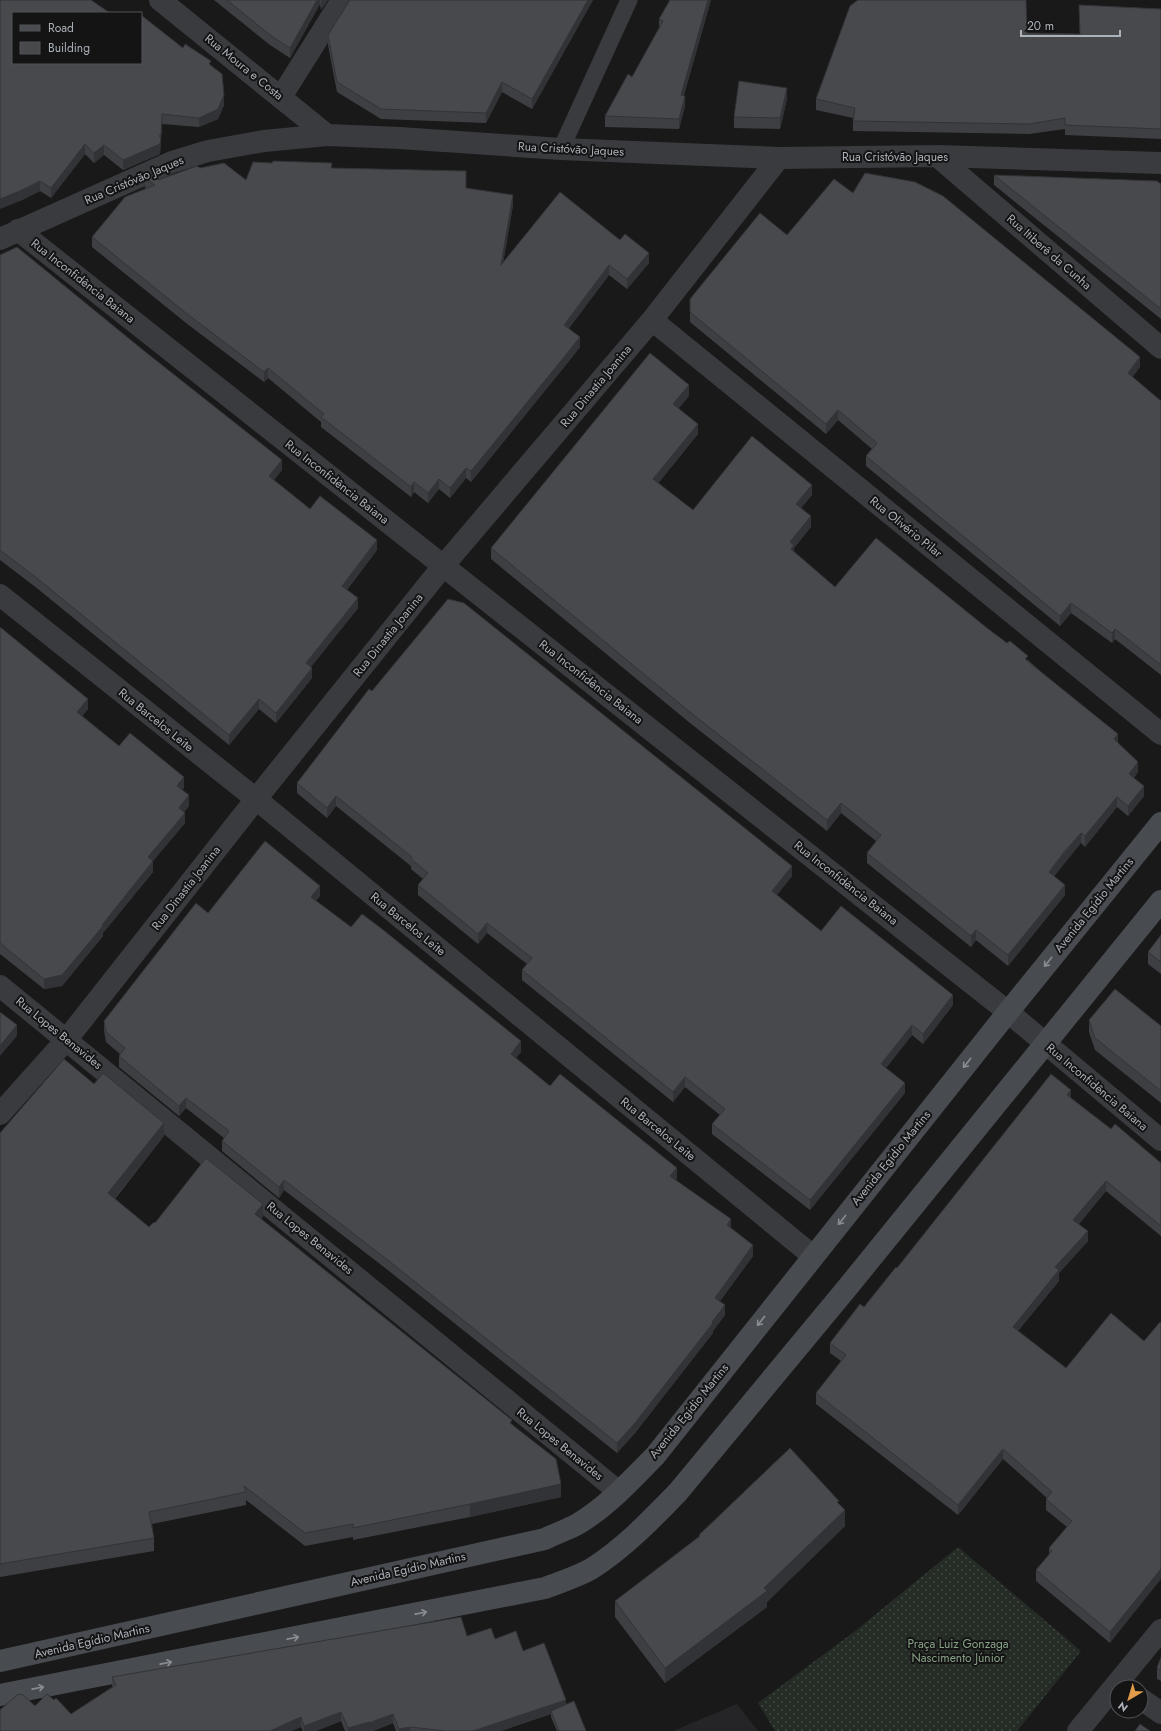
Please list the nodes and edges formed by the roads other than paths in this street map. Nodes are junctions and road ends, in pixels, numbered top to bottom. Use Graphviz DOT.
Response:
graph roads {
  1 [pos="160,0"];
  2 [pos="342,0"];
  3 [pos="629,0"];
  4 [pos="281,97"];
  5 [pos="327,135"];
  6 [pos="562,149"];
  7 [pos="937,156"];
  8 [pos="779,158"];
  9 [pos="1161,163"];
  10 [pos="9,234"];
  11 [pos="652,320"];
  12 [pos="1161,348"];
  13 [pos="444,566"];
  14 [pos="0,595"];
  15 [pos="1161,734"];
  16 [pos="256,799"];
  17 [pos="1161,823"];
  18 [pos="1161,901"];
  19 [pos="0,986"];
  20 [pos="1008,1012"];
  21 [pos="67,1039"];
  22 [pos="1044,1043"];
  23 [pos="0,1114"];
  24 [pos="1161,1140"];
  25 [pos="813,1256"];
  26 [pos="619,1492"];
  27 [pos="1161,1630"];
  28 [pos="0,1661"];
  29 [pos="1124,1679"];
  30 [pos="0,1695"];
  31 [pos="1109,1697"];
  32 [pos="1149,1705"];
  33 [pos="1161,1713"];
  34 [pos="1078,1731"];
  1 -- 4 [label="street, Rua Moura e Costa"];
  2 -- 4 [label="street"];
  3 -- 6 [label="lane"];
  4 -- 5 [label="street, Rua Moura e Costa"];
  5 -- 6 [label="street, Rua Cristóvão Jaques"];
  5 -- 10 [label="street, Rua Cristóvão Jaques"];
  6 -- 8 [label="street, Rua Cristóvão Jaques"];
  7 -- 8 [label="street, Rua Cristóvão Jaques"];
  7 -- 9 [label="street, Rua Cristóvão Jaques"];
  7 -- 12 [label="street, Rua Itiberê da Cunha"];
  8 -- 11 [label="street, Rua Dinastia Joanina"];
  10 -- 13 [label="street, Rua Inconfidência Baiana"];
  11 -- 13 [label="street, Rua Dinastia Joanina"];
  11 -- 15 [label="street, Rua Olivério Pilar"];
  13 -- 16 [label="street, Rua Dinastia Joanina"];
  13 -- 20 [label="street, Rua Inconfidência Baiana"];
  14 -- 16 [label="street, Rua Barcelos Leite"];
  16 -- 21 [label="street, Rua Dinastia Joanina"];
  16 -- 25 [label="street, Rua Barcelos Leite"];
  17 -- 20 [label="main road, Avenida Egídio Martins, one-way"];
  18 -- 22 [label="main road"];
  19 -- 21 [label="street, Rua Lopes Benavides"];
  20 -- 22 [label="street, Rua Inconfidência Baiana"];
  20 -- 25 [label="main road, Avenida Egídio Martins, one-way"];
  21 -- 23 [label="street, Rua Dinastia Joanina"];
  21 -- 26 [label="street, Rua Lopes Benavides"];
  22 -- 24 [label="street, Rua Inconfidência Baiana"];
  30 -- 22 [label="main road, one-way"];
  25 -- 26 [label="main road, Avenida Egídio Martins, one-way"];
  26 -- 28 [label="main road, Avenida Egídio Martins"];
  27 -- 29 [label="street"];
  31 -- 34 [label="street"];
  32 -- 33 [label="street"];
}
